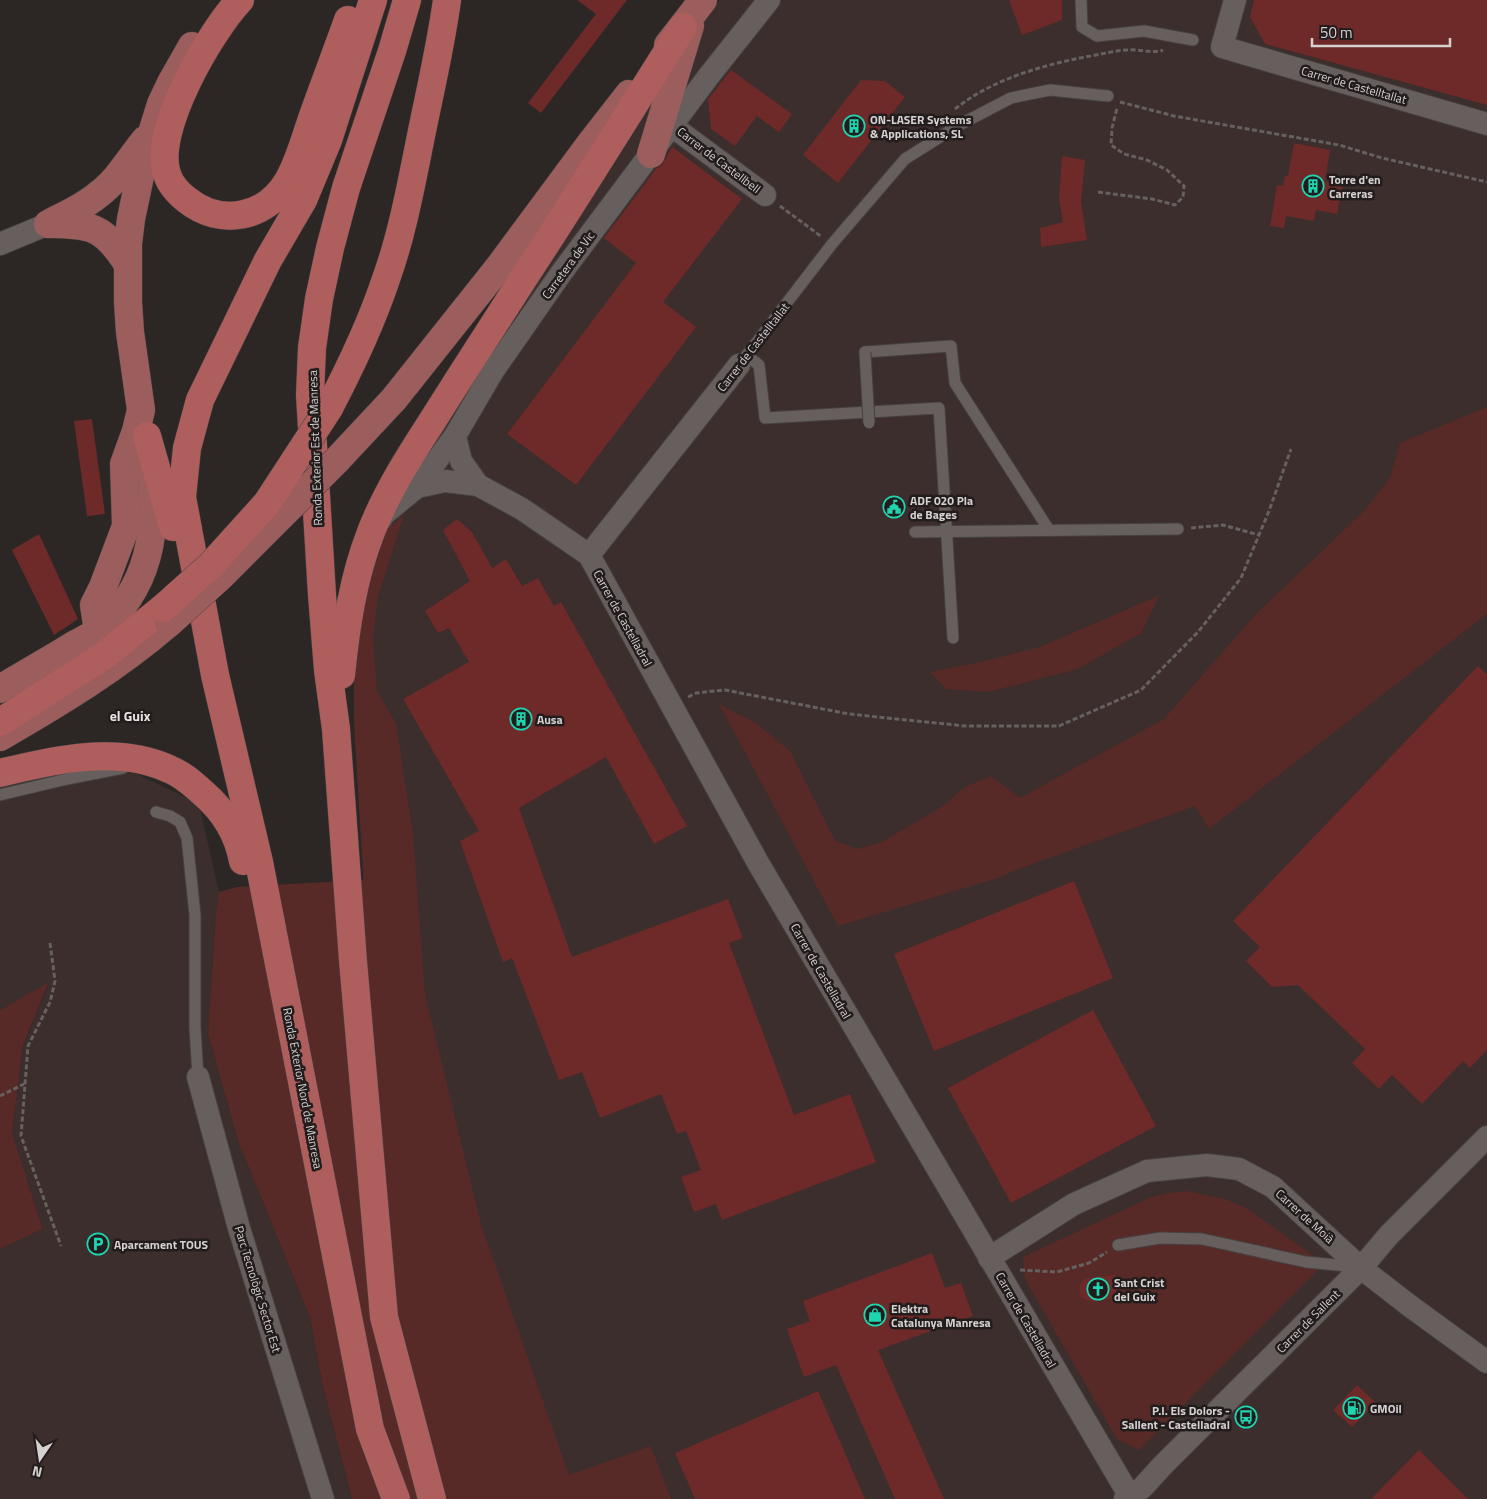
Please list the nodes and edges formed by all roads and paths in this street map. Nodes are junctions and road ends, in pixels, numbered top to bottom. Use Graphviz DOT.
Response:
graph roads {
  1 [pos="240,0"];
  2 [pos="355,0"];
  3 [pos="373,0"];
  4 [pos="407,0"];
  5 [pos="447,0"];
  6 [pos="769,0"];
  7 [pos="1081,0"];
  8 [pos="1235,0"];
  9 [pos="219,4"];
  10 [pos="693,13"];
  11 [pos="1193,40"];
  12 [pos="1114,99"];
  13 [pos="1487,124"];
  14 [pos="672,126"];
  15 [pos="152,132"];
  16 [pos="651,154"];
  17 [pos="1487,182"];
  18 [pos="1098,192"];
  19 [pos="765,195"];
  20 [pos="48,224"];
  21 [pos="0,244"];
  22 [pos="832,244"];
  23 [pos="128,263"];
  24 [pos="743,360"];
  25 [pos="869,423"];
  26 [pos="147,436"];
  27 [pos="455,436"];
  28 [pos="1291,449"];
  29 [pos="478,484"];
  30 [pos="417,487"];
  31 [pos="1178,529"];
  32 [pos="1049,530"];
  33 [pos="371,532"];
  34 [pos="915,532"];
  35 [pos="947,532"];
  36 [pos="1259,535"];
  37 [pos="589,555"];
  38 [pos="166,616"];
  39 [pos="98,631"];
  40 [pos="953,638"];
  41 [pos="215,675"];
  42 [pos="0,689"];
  43 [pos="672,706"];
  44 [pos="0,722"];
  45 [pos="336,729"];
  46 [pos="0,737"];
  47 [pos="143,760"];
  48 [pos="0,773"];
  49 [pos="0,795"];
  50 [pos="156,812"];
  51 [pos="50,943"];
  52 [pos="290,1020"];
  53 [pos="198,1077"];
  54 [pos="24,1084"];
  55 [pos="0,1096"];
  56 [pos="1487,1137"];
  57 [pos="1118,1245"];
  58 [pos="61,1246"];
  59 [pos="989,1258"];
  60 [pos="1361,1268"];
  61 [pos="1017,1269"];
  62 [pos="1487,1362"];
  63 [pos="370,1429"];
  64 [pos="1127,1497"];
  65 [pos="324,1499"];
  66 [pos="381,1499"];
  67 [pos="396,1499"];
  68 [pos="432,1499"];
  1 -- 2 [label="highway"];
  3 -- 41 [label="highway"];
  4 -- 45 [label="highway, Ronda Exterior Est de Manresa"];
  5 -- 38 [label="highway, bridge"];
  6 -- 14 [label="street, Carretera de Vic"];
  7 -- 11 [label="lane"];
  8 -- 13 [label="street, Carrer de Castelltallat"];
  9 -- 15 [label="main road"];
  10 -- 16 [label="main road"];
  10 -- 33 [label="highway"];
  10 -- 38 [label="main road, bridge"];
  12 -- 17 [label="path"];
  12 -- 18 [label="path"];
  12 -- 22 [label="lane, Carrer de Castelltallat"];
  14 -- 16 [label="street, Carretera de Vic"];
  14 -- 19 [label="street, Carrer de Castellbell"];
  15 -- 20 [label="main road"];
  15 -- 23 [label="main road"];
  16 -- 27 [label="street, Carretera de Vic"];
  19 -- 22 [label="path"];
  20 -- 21 [label="street"];
  20 -- 23 [label="main road"];
  22 -- 24 [label="lane, Carrer de Castelltallat"];
  23 -- 39 [label="main road"];
  24 -- 35 [label="lane"];
  24 -- 37 [label="street, Carrer de Castelltallat"];
  25 -- 32 [label="lane, bridge"];
  26 -- 39 [label="main road"];
  26 -- 41 [label="highway"];
  27 -- 29 [label="street, Carrer de Castelladral"];
  27 -- 30 [label="street, Carretera de Vic"];
  28 -- 36 [label="path"];
  29 -- 30 [label="street, Carrer de Castelladral"];
  29 -- 37 [label="street, Carrer de Castelladral"];
  30 -- 33 [label="street, Carretera de Vic"];
  31 -- 32 [label="lane"];
  31 -- 36 [label="path"];
  32 -- 35 [label="lane"];
  33 -- 45 [label="highway"];
  34 -- 35 [label="lane"];
  35 -- 40 [label="lane"];
  36 -- 43 [label="path"];
  37 -- 43 [label="street, Carrer de Castelladral"];
  38 -- 44 [label="highway"];
  38 -- 46 [label="main road"];
  39 -- 42 [label="main road"];
  41 -- 52 [label="highway, Ronda Exterior Nord de Manresa"];
  43 -- 59 [label="street, Carrer de Castelladral"];
  45 -- 68 [label="highway"];
  47 -- 48 [label="highway"];
  47 -- 49 [label="lane"];
  47 -- 52 [label="highway"];
  50 -- 53 [label="lane"];
  51 -- 54 [label="path"];
  52 -- 63 [label="highway, Ronda Exterior Nord de Manresa"];
  53 -- 65 [label="street, Parc Tecnològic Sector Est"];
  54 -- 55 [label="path"];
  54 -- 58 [label="path"];
  56 -- 60 [label="street, Carrer de Sallent"];
  57 -- 60 [label="lane"];
  57 -- 61 [label="path"];
  59 -- 60 [label="street, Carrer de Moià"];
  59 -- 64 [label="street, Carrer de Castelladral"];
  60 -- 62 [label="street, Carrer de Moià"];
  60 -- 64 [label="street, Carrer de Sallent"];
  63 -- 66 [label="highway"];
  63 -- 67 [label="highway, Ronda Exterior Nord de Manresa"];
}
